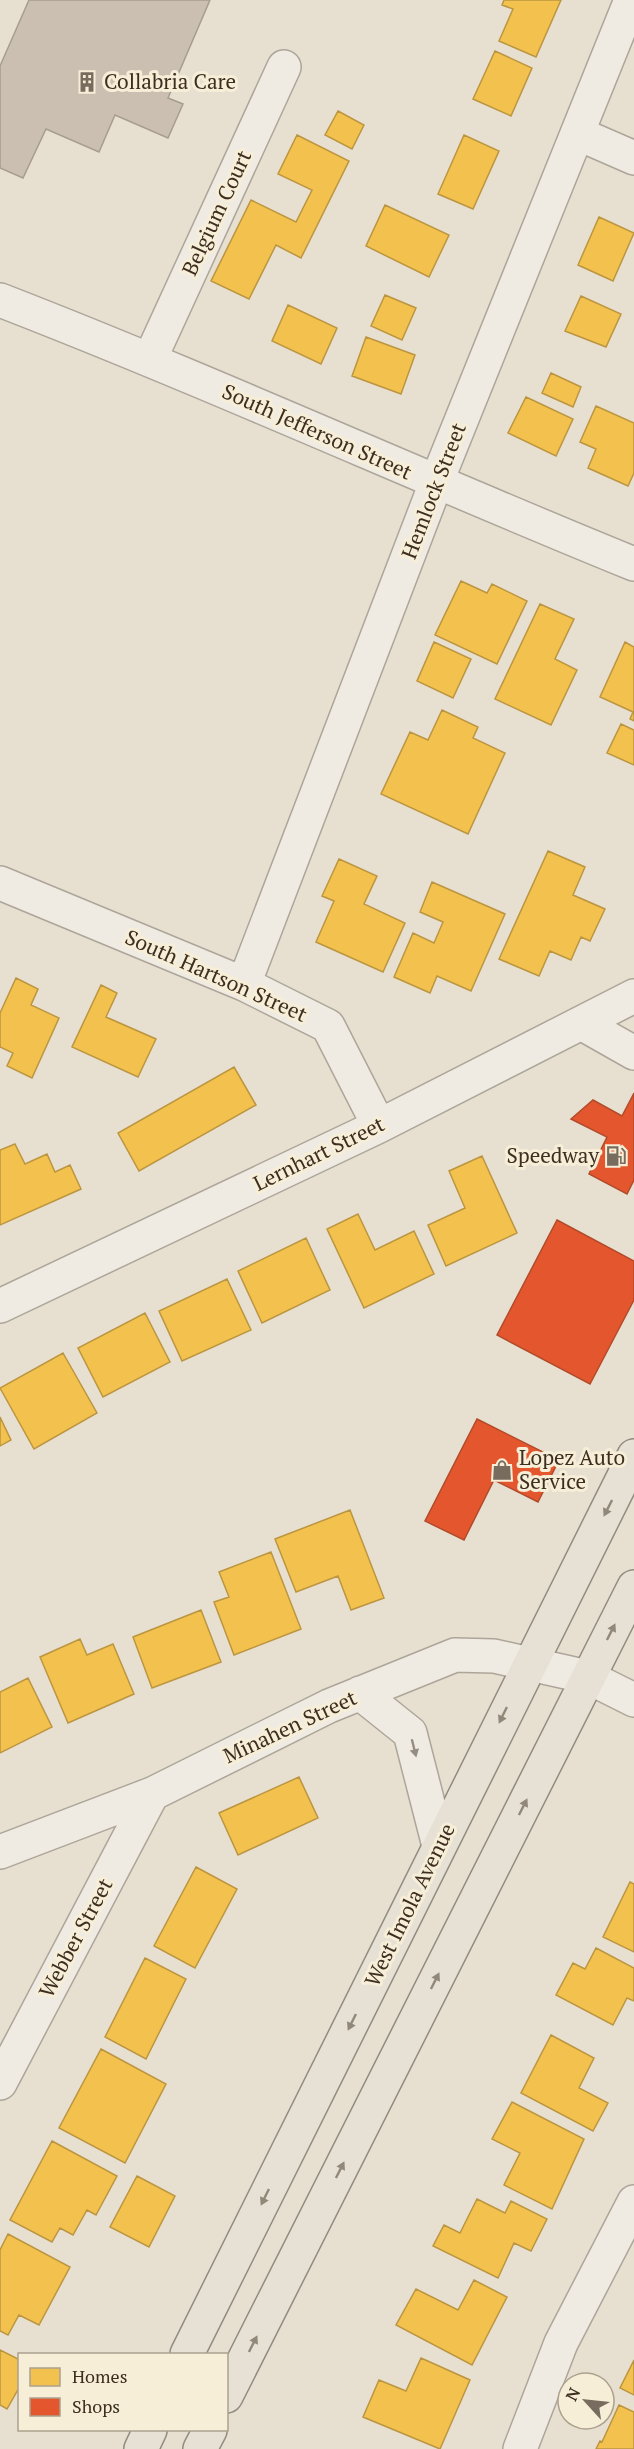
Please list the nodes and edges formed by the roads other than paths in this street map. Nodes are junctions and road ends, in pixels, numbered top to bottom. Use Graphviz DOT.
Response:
graph roads {
  1 [pos="630,0"];
  2 [pos="284,66"];
  3 [pos="579,134"];
  4 [pos="634,158"];
  5 [pos="0,300"];
  6 [pos="150,359"];
  7 [pos="436,483"];
  8 [pos="634,564"];
  9 [pos="0,883"];
  10 [pos="244,984"];
  11 [pos="634,996"];
  12 [pos="581,1023"];
  13 [pos="634,1053"];
  14 [pos="379,1126"];
  15 [pos="0,1306"];
  16 [pos="634,1456"];
  17 [pos="634,1587"];
  18 [pos="529,1663"];
  19 [pos="588,1677"];
  20 [pos="360,1693"];
  21 [pos="634,1700"];
  22 [pos="152,1794"];
  23 [pos="439,1846"];
  24 [pos="0,1852"];
  25 [pos="0,2083"];
  26 [pos="634,2202"];
  27 [pos="189,2353"];
  28 [pos="228,2392"];
  29 [pos="150,2431"];
  30 [pos="209,2431"];
  31 [pos="141,2449"];
  32 [pos="200,2449"];
  33 [pos="520,2449"];
  1 -- 3 [label="street, Hemlock Street"];
  2 -- 6 [label="street, Belgium Court"];
  3 -- 4 [label="street"];
  3 -- 7 [label="street, Hemlock Street"];
  5 -- 6 [label="street, South Jefferson Street"];
  6 -- 7 [label="street, South Jefferson Street"];
  7 -- 8 [label="street, South Jefferson Street"];
  7 -- 10 [label="street, Hemlock Street"];
  9 -- 10 [label="street, South Hartson Street"];
  10 -- 14 [label="street, South Hartson Street"];
  11 -- 12 [label="street, Lernhart Street"];
  12 -- 13 [label="street"];
  12 -- 14 [label="street, Lernhart Street"];
  14 -- 15 [label="street, Lernhart Street"];
  16 -- 18 [label="main road, West Imola Avenue, one-way"];
  19 -- 17 [label="main road, one-way"];
  18 -- 19 [label="street, Minahen Street"];
  18 -- 20 [label="street, Minahen Street"];
  18 -- 23 [label="main road, West Imola Avenue, one-way"];
  19 -- 21 [label="street, Minahen Street"];
  28 -- 19 [label="main road, one-way"];
  20 -- 22 [label="street, Minahen Street"];
  20 -- 23 [label="street, one-way"];
  22 -- 24 [label="street, Minahen Street"];
  22 -- 25 [label="street, Webber Street"];
  23 -- 27 [label="main road, West Imola Avenue, one-way"];
  26 -- 33 [label="street"];
  29 -- 31 [label="main road"];
  30 -- 32 [label="main road"];
}
